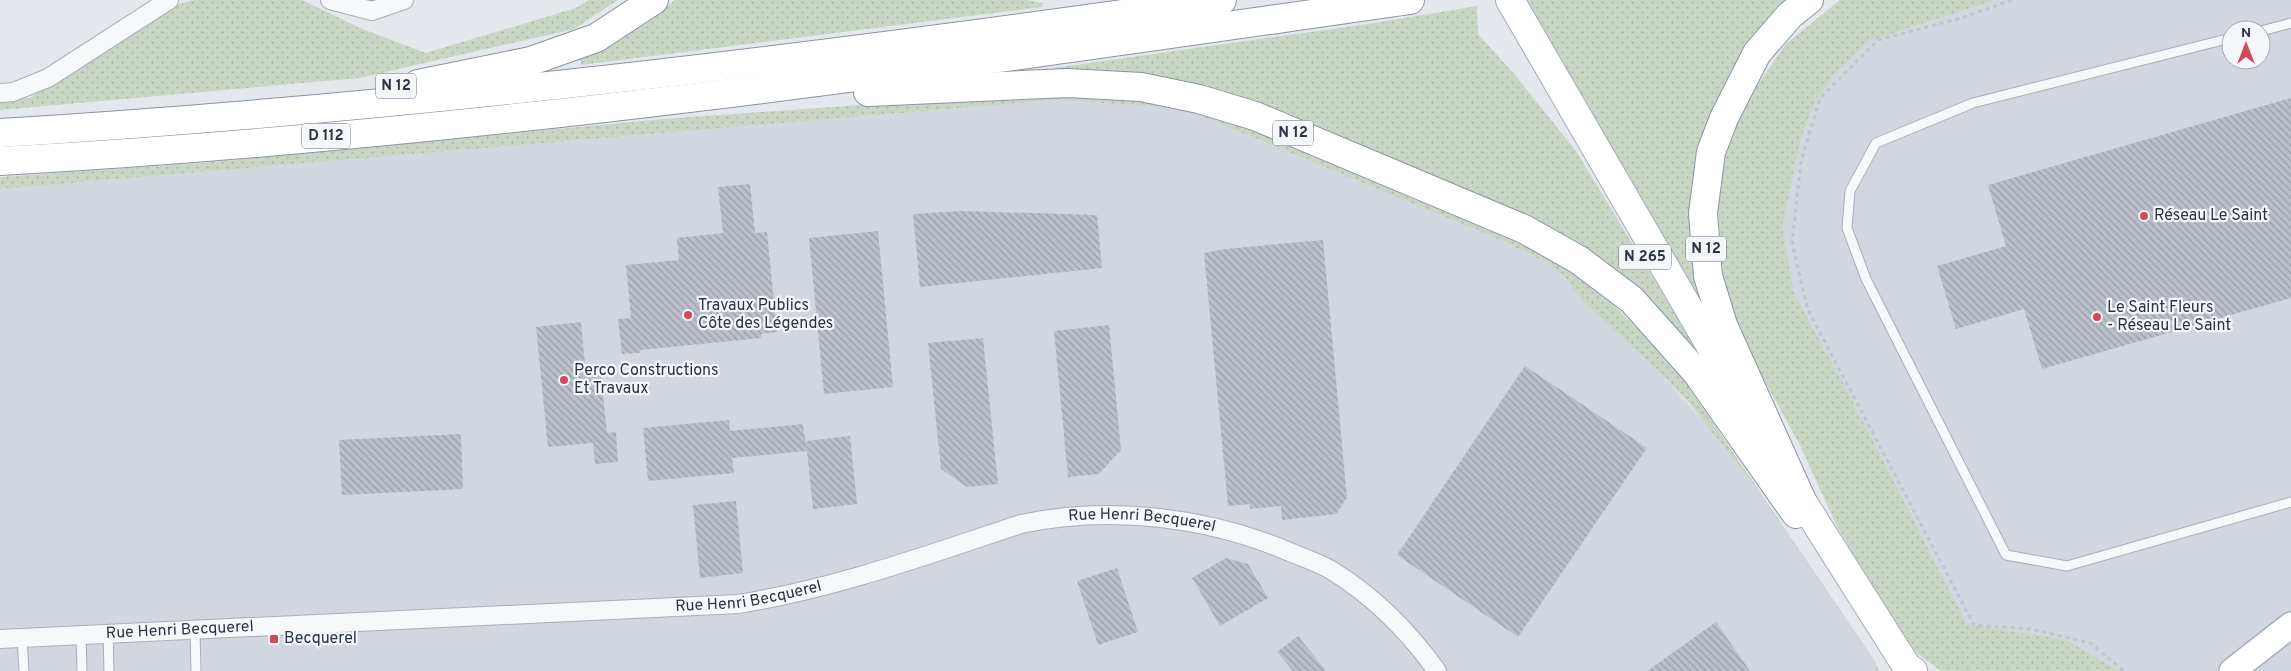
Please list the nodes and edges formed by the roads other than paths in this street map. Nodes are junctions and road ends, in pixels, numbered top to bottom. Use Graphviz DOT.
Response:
graph roads {
  1 [pos="169,0"];
  2 [pos="330,0"];
  3 [pos="404,0"];
  4 [pos="654,0"];
  5 [pos="1222,0"];
  6 [pos="1410,0"];
  7 [pos="1494,0"];
  8 [pos="1510,0"];
  9 [pos="1810,0"];
  10 [pos="2291,23"];
  11 [pos="2271,28"];
  12 [pos="2221,41"];
  13 [pos="0,93"];
  14 [pos="652,102"];
  15 [pos="124,125"];
  16 [pos="0,133"];
  17 [pos="0,161"];
  18 [pos="2291,502"];
  19 [pos="1801,512"];
  20 [pos="2291,625"];
  21 [pos="195,630"];
  22 [pos="108,634"];
  23 [pos="82,636"];
  24 [pos="22,638"];
  25 [pos="0,639"];
  26 [pos="24,671"];
  27 [pos="82,671"];
  28 [pos="109,671"];
  29 [pos="196,671"];
  30 [pos="1437,671"];
  31 [pos="1891,671"];
  32 [pos="1913,671"];
  33 [pos="2232,671"];
  1 -- 13 [label="street"];
  2 -- 3 [label="street"];
  4 -- 15 [label="main road, N 12"];
  5 -- 15 [label="main road, D 112"];
  6 -- 14 [label="main road"];
  7 -- 19 [label="main road, N 265"];
  8 -- 19 [label="main road, N 265"];
  9 -- 19 [label="main road, N 12"];
  10 -- 11 [label="lane"];
  12 -- 18 [label="lane"];
  14 -- 17 [label="main road, D 112"];
  14 -- 19 [label="main road, N 12"];
  15 -- 16 [label="main road, D 112"];
  19 -- 31 [label="main road, N 265"];
  19 -- 32 [label="main road, N 265"];
  20 -- 33 [label="street"];
  21 -- 22 [label="street, Rue Henri Becquerel"];
  21 -- 29 [label="lane"];
  21 -- 30 [label="street, Rue Henri Becquerel"];
  22 -- 23 [label="street, Rue Henri Becquerel"];
  22 -- 28 [label="lane"];
  23 -- 24 [label="street, Rue Henri Becquerel"];
  23 -- 27 [label="lane"];
  24 -- 25 [label="street, Rue Henri Becquerel"];
  24 -- 26 [label="lane"];
}
